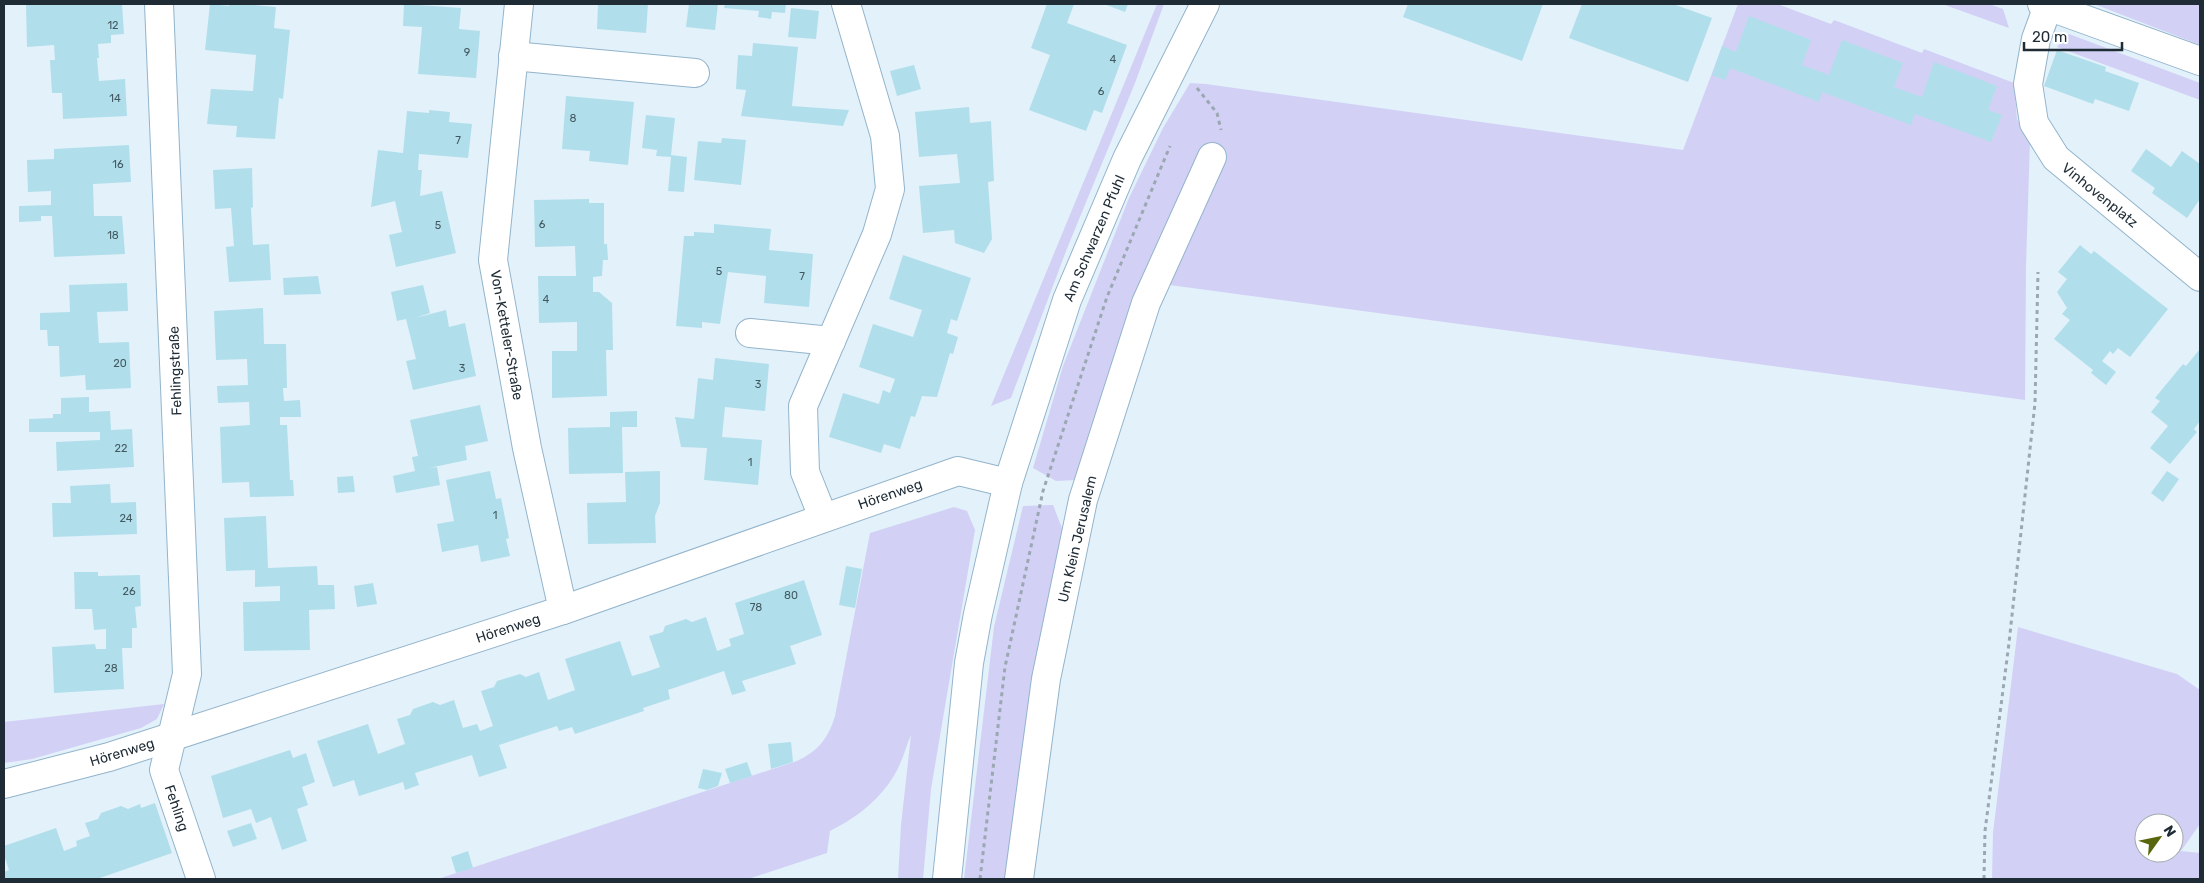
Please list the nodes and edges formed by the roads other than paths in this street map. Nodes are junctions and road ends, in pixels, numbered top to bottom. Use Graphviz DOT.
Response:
graph roads {
  1 [pos="160,4"];
  2 [pos="519,4"];
  3 [pos="846,4"];
  4 [pos="1205,4"];
  5 [pos="2045,5"];
  6 [pos="514,56"];
  7 [pos="2200,61"];
  8 [pos="695,73"];
  9 [pos="1212,157"];
  10 [pos="2200,277"];
  11 [pos="750,333"];
  12 [pos="831,341"];
  13 [pos="1008,482"];
  14 [pos="823,517"];
  15 [pos="563,610"];
  16 [pos="172,736"];
  17 [pos="4,784"];
  18 [pos="201,879"];
  19 [pos="947,879"];
  20 [pos="1019,879"];
  1 -- 16 [label="street, Fehlingstraße"];
  2 -- 6 [label="street, Von-Ketteler-Straße"];
  3 -- 12 [label="street"];
  4 -- 13 [label="street, Am Schwarzen Pfuhl"];
  5 -- 7 [label="street"];
  5 -- 10 [label="street, Vinhovenplatz"];
  6 -- 8 [label="street"];
  6 -- 15 [label="street, Von-Ketteler-Straße"];
  9 -- 20 [label="street, Um Klein Jerusalem"];
  11 -- 12 [label="street"];
  12 -- 14 [label="street"];
  13 -- 14 [label="street, Hörenweg"];
  13 -- 19 [label="street, Am Schwarzen Pfuhl"];
  14 -- 15 [label="street, Hörenweg"];
  15 -- 16 [label="street, Hörenweg"];
  16 -- 17 [label="street, Hörenweg"];
  16 -- 18 [label="street, Fehling"];
}
